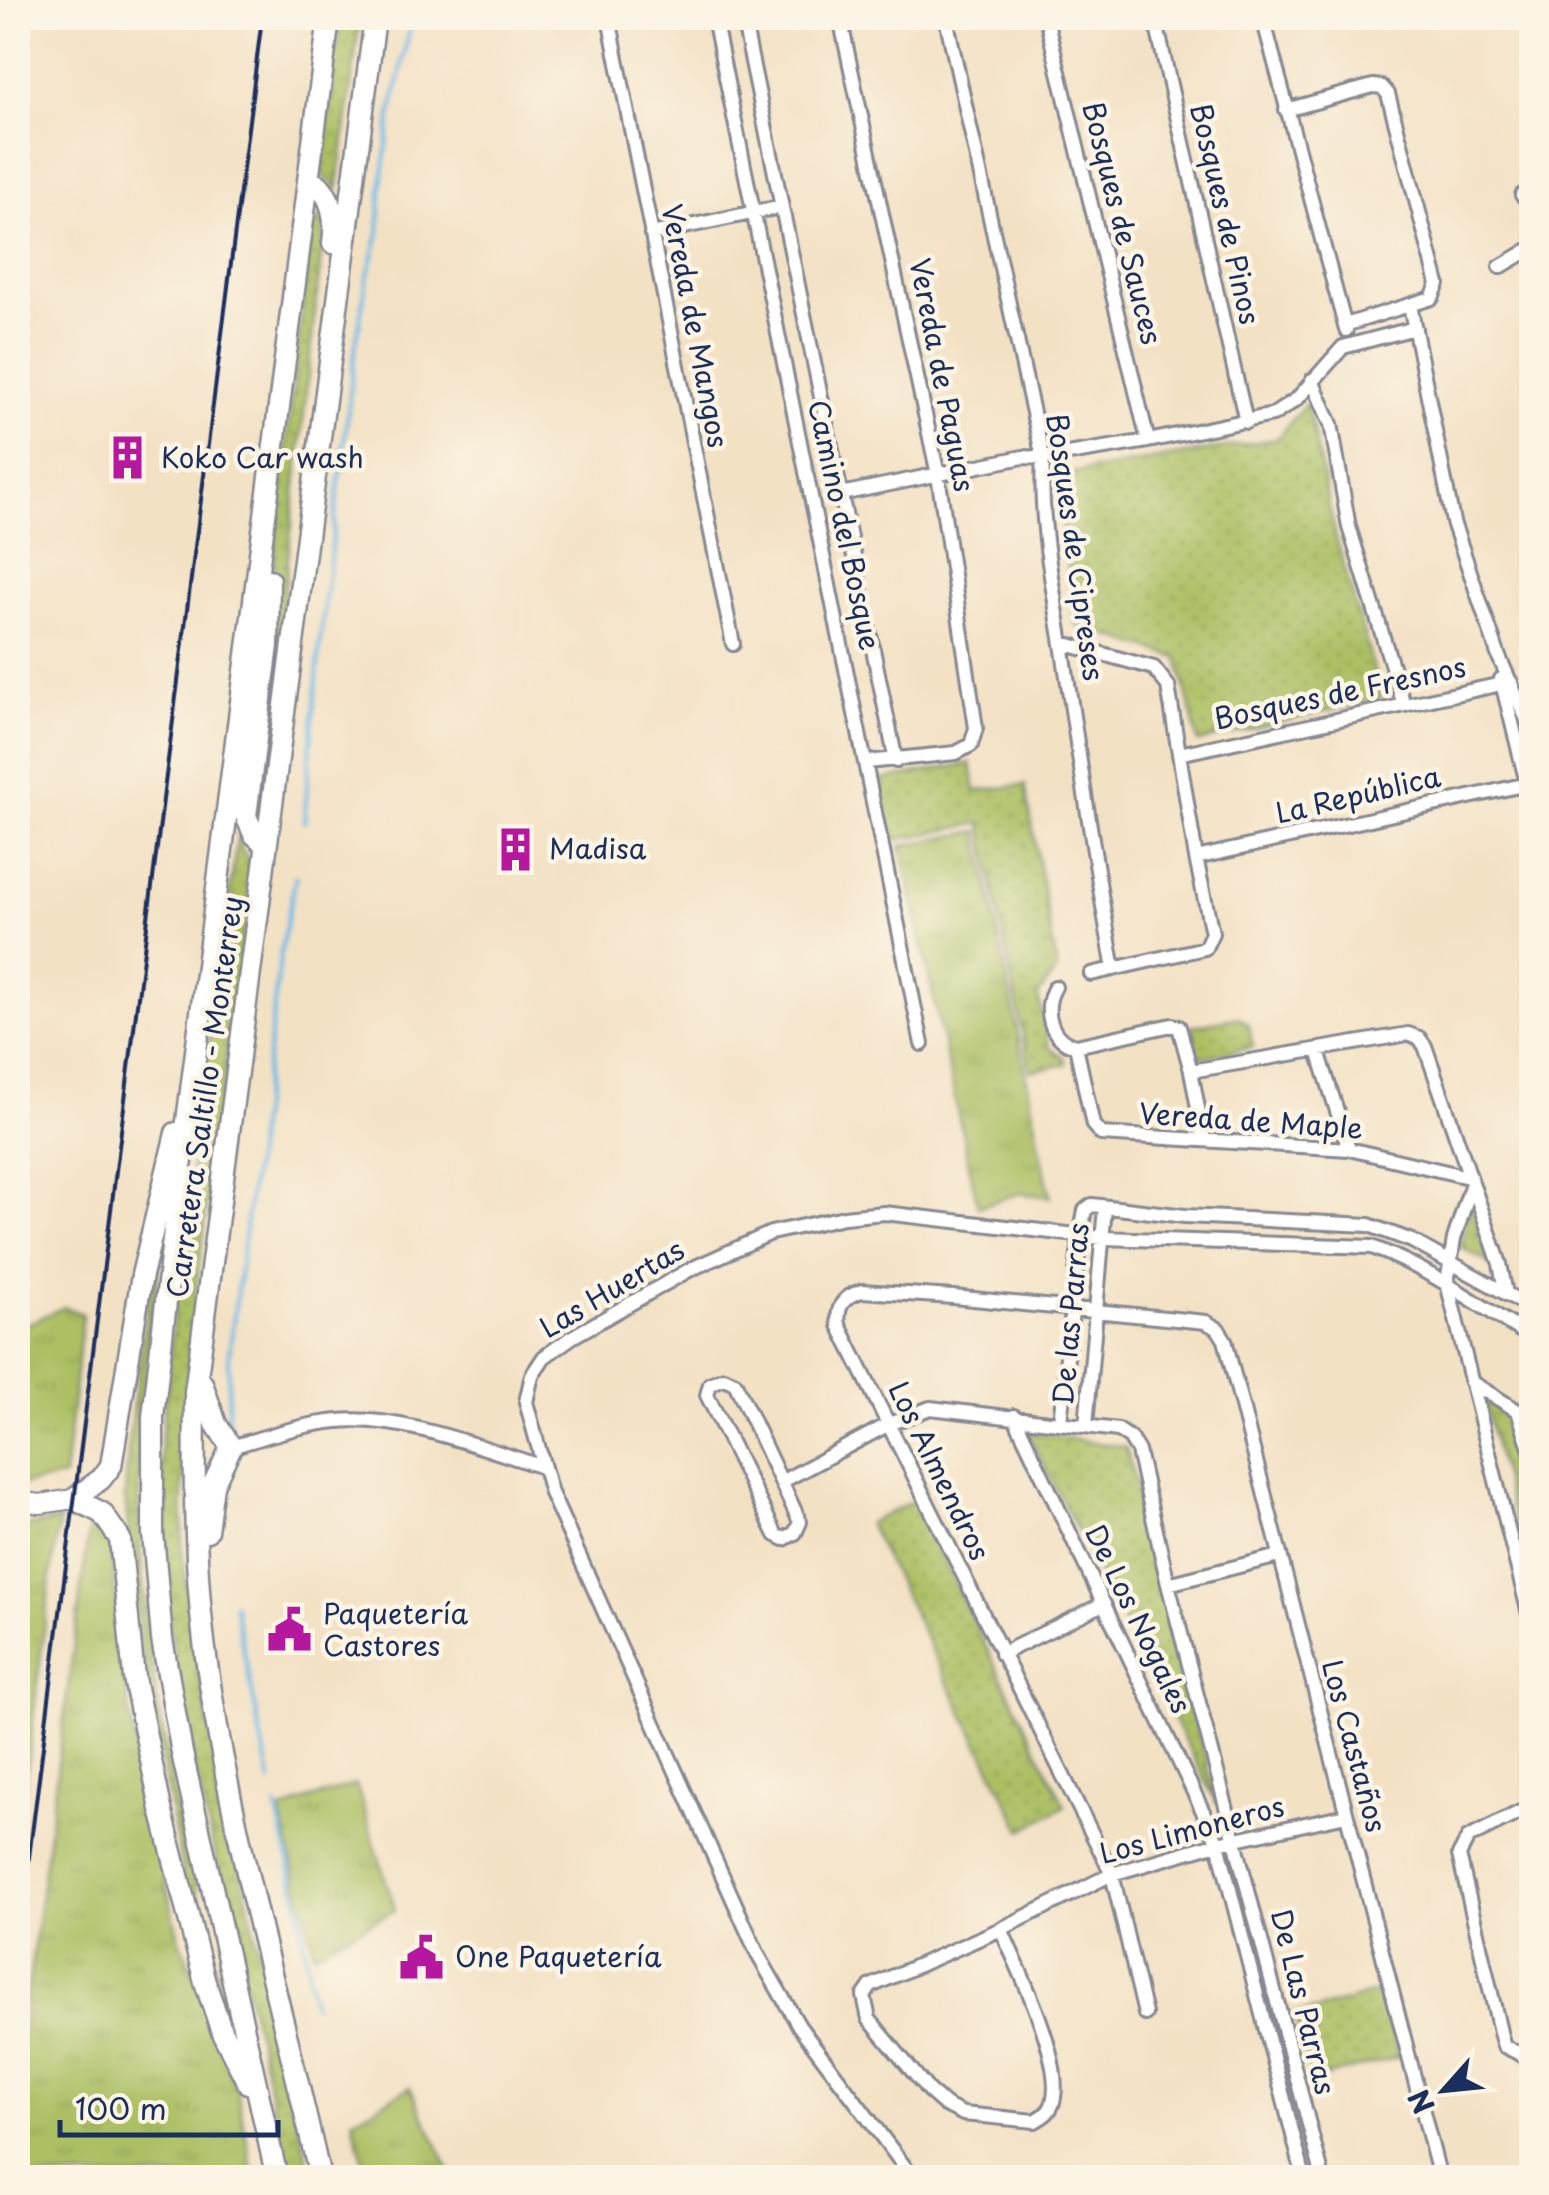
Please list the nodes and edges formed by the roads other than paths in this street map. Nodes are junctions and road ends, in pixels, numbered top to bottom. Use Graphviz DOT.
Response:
graph roads {
  1 [pos="329,18"];
  2 [pos="375,18"];
  3 [pos="609,18"];
  4 [pos="714,18"];
  5 [pos="742,18"];
  6 [pos="840,18"];
  7 [pos="946,18"];
  8 [pos="1046,18"];
  9 [pos="1155,18"];
  10 [pos="1263,18"];
  11 [pos="1286,110"];
  12 [pos="309,183"];
  13 [pos="780,207"];
  14 [pos="753,213"];
  15 [pos="650,234"];
  16 [pos="1532,248"];
  17 [pos="1500,267"];
  18 [pos="1410,305"];
  19 [pos="1345,325"];
  20 [pos="1416,328"];
  21 [pos="1343,347"];
  22 [pos="1312,380"];
  23 [pos="1246,422"];
  24 [pos="319,434"];
  25 [pos="1148,441"];
  26 [pos="1043,458"];
  27 [pos="938,475"];
  28 [pos="271,488"];
  29 [pos="841,494"];
  30 [pos="733,644"];
  31 [pos="1062,644"];
  32 [pos="1506,683"];
  33 [pos="1404,705"];
  34 [pos="1532,731"];
  35 [pos="1179,754"];
  36 [pos="896,761"];
  37 [pos="867,762"];
  38 [pos="1529,783"];
  39 [pos="266,845"];
  40 [pos="1196,858"];
  41 [pos="1114,970"];
  42 [pos="1091,974"];
  43 [pos="1055,987"];
  44 [pos="922,1044"];
  45 [pos="1076,1046"];
  46 [pos="1318,1051"];
  47 [pos="1191,1071"];
  48 [pos="191,1104"];
  49 [pos="1204,1140"];
  50 [pos="1349,1149"];
  51 [pos="1469,1182"];
  52 [pos="1105,1206"];
  53 [pos="1080,1236"];
  54 [pos="1103,1238"];
  55 [pos="1450,1261"];
  56 [pos="1447,1282"];
  57 [pos="1506,1294"];
  58 [pos="1532,1308"];
  59 [pos="1072,1310"];
  60 [pos="1097,1312"];
  61 [pos="1218,1329"];
  62 [pos="1532,1338"];
  63 [pos="198,1356"];
  64 [pos="1471,1382"];
  65 [pos="1014,1416"];
  66 [pos="1060,1422"];
  67 [pos="889,1424"];
  68 [pos="1086,1426"];
  69 [pos="231,1448"];
  70 [pos="1532,1454"];
  71 [pos="542,1467"];
  72 [pos="781,1482"];
  73 [pos="74,1499"];
  74 [pos="18,1502"];
  75 [pos="40,1504"];
  76 [pos="18,1516"];
  77 [pos="1279,1556"];
  78 [pos="1168,1584"];
  79 [pos="200,1601"];
  80 [pos="1103,1604"];
  81 [pos="1532,1626"];
  82 [pos="1001,1654"];
  83 [pos="1532,1806"];
  84 [pos="1346,1815"];
  85 [pos="1236,1840"];
  86 [pos="1218,1844"];
  87 [pos="1112,1874"];
  88 [pos="1001,1930"];
  89 [pos="1145,2014"];
  90 [pos="1532,2060"];
  91 [pos="260,2102"];
  92 [pos="277,2178"];
  93 [pos="320,2178"];
  94 [pos="913,2178"];
  95 [pos="1304,2178"];
  96 [pos="1323,2178"];
  97 [pos="1440,2178"];
  1 -- 12 [label="main road, Carretera Saltillo - Monterrey"];
  2 -- 24 [label="main road, Carretera Saltillo - Monterrey"];
  3 -- 15 [label="street, Vereda de Mangos"];
  4 -- 14 [label="street, Camino del Bosque"];
  5 -- 13 [label="street, Camino del Bosque"];
  6 -- 27 [label="street, Vereda de Paguas"];
  7 -- 26 [label="street, Bosques de Cipreses"];
  8 -- 25 [label="street, Bosques de Sauces"];
  9 -- 23 [label="street, Bosques de Pinos"];
  10 -- 11 [label="street"];
  11 -- 18 [label="street"];
  11 -- 19 [label="street"];
  12 -- 24 [label="main road"];
  12 -- 28 [label="main road, Carretera Saltillo - Monterrey"];
  13 -- 14 [label="street"];
  13 -- 29 [label="street, Camino del Bosque"];
  14 -- 15 [label="street"];
  14 -- 37 [label="street, Camino del Bosque"];
  15 -- 30 [label="street, Vereda de Mangos"];
  16 -- 17 [label="street"];
  18 -- 19 [label="street"];
  18 -- 20 [label="street"];
  19 -- 21 [label="street"];
  20 -- 21 [label="street"];
  20 -- 32 [label="street"];
  21 -- 22 [label="street"];
  22 -- 23 [label="street"];
  22 -- 33 [label="street"];
  23 -- 25 [label="street"];
  24 -- 39 [label="main road, Carretera Saltillo - Monterrey"];
  25 -- 26 [label="street"];
  26 -- 27 [label="street"];
  26 -- 31 [label="street, Bosques de Cipreses"];
  27 -- 29 [label="street"];
  27 -- 36 [label="street, Vereda de Paguas"];
  28 -- 39 [label="main road"];
  28 -- 48 [label="main road, Carretera Saltillo - Monterrey"];
  29 -- 36 [label="street, Camino del Bosque"];
  31 -- 35 [label="street"];
  31 -- 41 [label="street, Bosques de Cipreses"];
  32 -- 33 [label="street, Bosques de Fresnos"];
  32 -- 34 [label="street"];
  32 -- 38 [label="street"];
  33 -- 35 [label="street, Bosques de Fresnos"];
  35 -- 40 [label="street"];
  36 -- 37 [label="street"];
  37 -- 44 [label="street, Camino del Bosque"];
  38 -- 40 [label="street, La República"];
  39 -- 63 [label="main road, Carretera Saltillo - Monterrey"];
  40 -- 41 [label="street"];
  41 -- 42 [label="street"];
  43 -- 45 [label="street"];
  45 -- 47 [label="street"];
  45 -- 49 [label="street, Vereda de Maple"];
  46 -- 47 [label="street"];
  46 -- 50 [label="street"];
  46 -- 51 [label="street"];
  47 -- 49 [label="street"];
  48 -- 73 [label="main road"];
  48 -- 91 [label="main road, Carretera Saltillo - Monterrey"];
  49 -- 50 [label="street, Vereda de Maple"];
  50 -- 51 [label="street, Vereda de Maple"];
  51 -- 55 [label="street"];
  51 -- 57 [label="street"];
  52 -- 53 [label="street, De las Parras"];
  52 -- 54 [label="street, De las Parras"];
  52 -- 55 [label="street"];
  53 -- 54 [label="street, Las Huertas"];
  53 -- 59 [label="street, De las Parras"];
  53 -- 71 [label="street, Las Huertas"];
  54 -- 56 [label="street, Las Huertas"];
  54 -- 60 [label="street, De las Parras"];
  55 -- 56 [label="street"];
  55 -- 57 [label="street"];
  56 -- 62 [label="street, Las Huertas"];
  56 -- 64 [label="street"];
  57 -- 58 [label="street"];
  59 -- 60 [label="street, Los Almendros"];
  59 -- 66 [label="street, De las Parras"];
  59 -- 67 [label="street, Los Almendros"];
  60 -- 61 [label="street, Los Almendros"];
  60 -- 68 [label="street, De las Parras"];
  61 -- 77 [label="street, Los Castaños"];
  63 -- 69 [label="main road"];
  63 -- 79 [label="main road, Carretera Saltillo - Monterrey"];
  64 -- 70 [label="street"];
  64 -- 81 [label="street"];
  65 -- 66 [label="street"];
  65 -- 67 [label="street"];
  65 -- 80 [label="street, De Los Nogales"];
  66 -- 68 [label="street"];
  67 -- 72 [label="street"];
  67 -- 82 [label="street, Los Almendros"];
  68 -- 78 [label="street, De Los Nogales"];
  69 -- 71 [label="street"];
  69 -- 79 [label="main road"];
  71 -- 94 [label="street, Las Huertas"];
  72 -- 72 [label="street"];
  73 -- 75 [label="street"];
  73 -- 91 [label="main road"];
  74 -- 75 [label="street"];
  75 -- 76 [label="street"];
  77 -- 78 [label="street"];
  77 -- 84 [label="street, Los Castaños"];
  78 -- 85 [label="street, De Los Nogales"];
  79 -- 93 [label="main road, Carretera Saltillo - Monterrey"];
  80 -- 82 [label="street"];
  80 -- 86 [label="street, De Los Nogales"];
  82 -- 87 [label="street, Los Almendros"];
  83 -- 90 [label="street"];
  84 -- 85 [label="street, Los Limoneros"];
  84 -- 97 [label="street, Los Castaños"];
  85 -- 86 [label="street, Los Limoneros"];
  85 -- 96 [label="street, De Las Parras"];
  86 -- 87 [label="street, Los Limoneros"];
  86 -- 95 [label="street, De Las Parras"];
  87 -- 88 [label="street, Los Limoneros"];
  87 -- 89 [label="street, Los Almendros"];
  88 -- 88 [label="street, Los Limoneros"];
  91 -- 92 [label="main road, Carretera Saltillo - Monterrey"];
}
